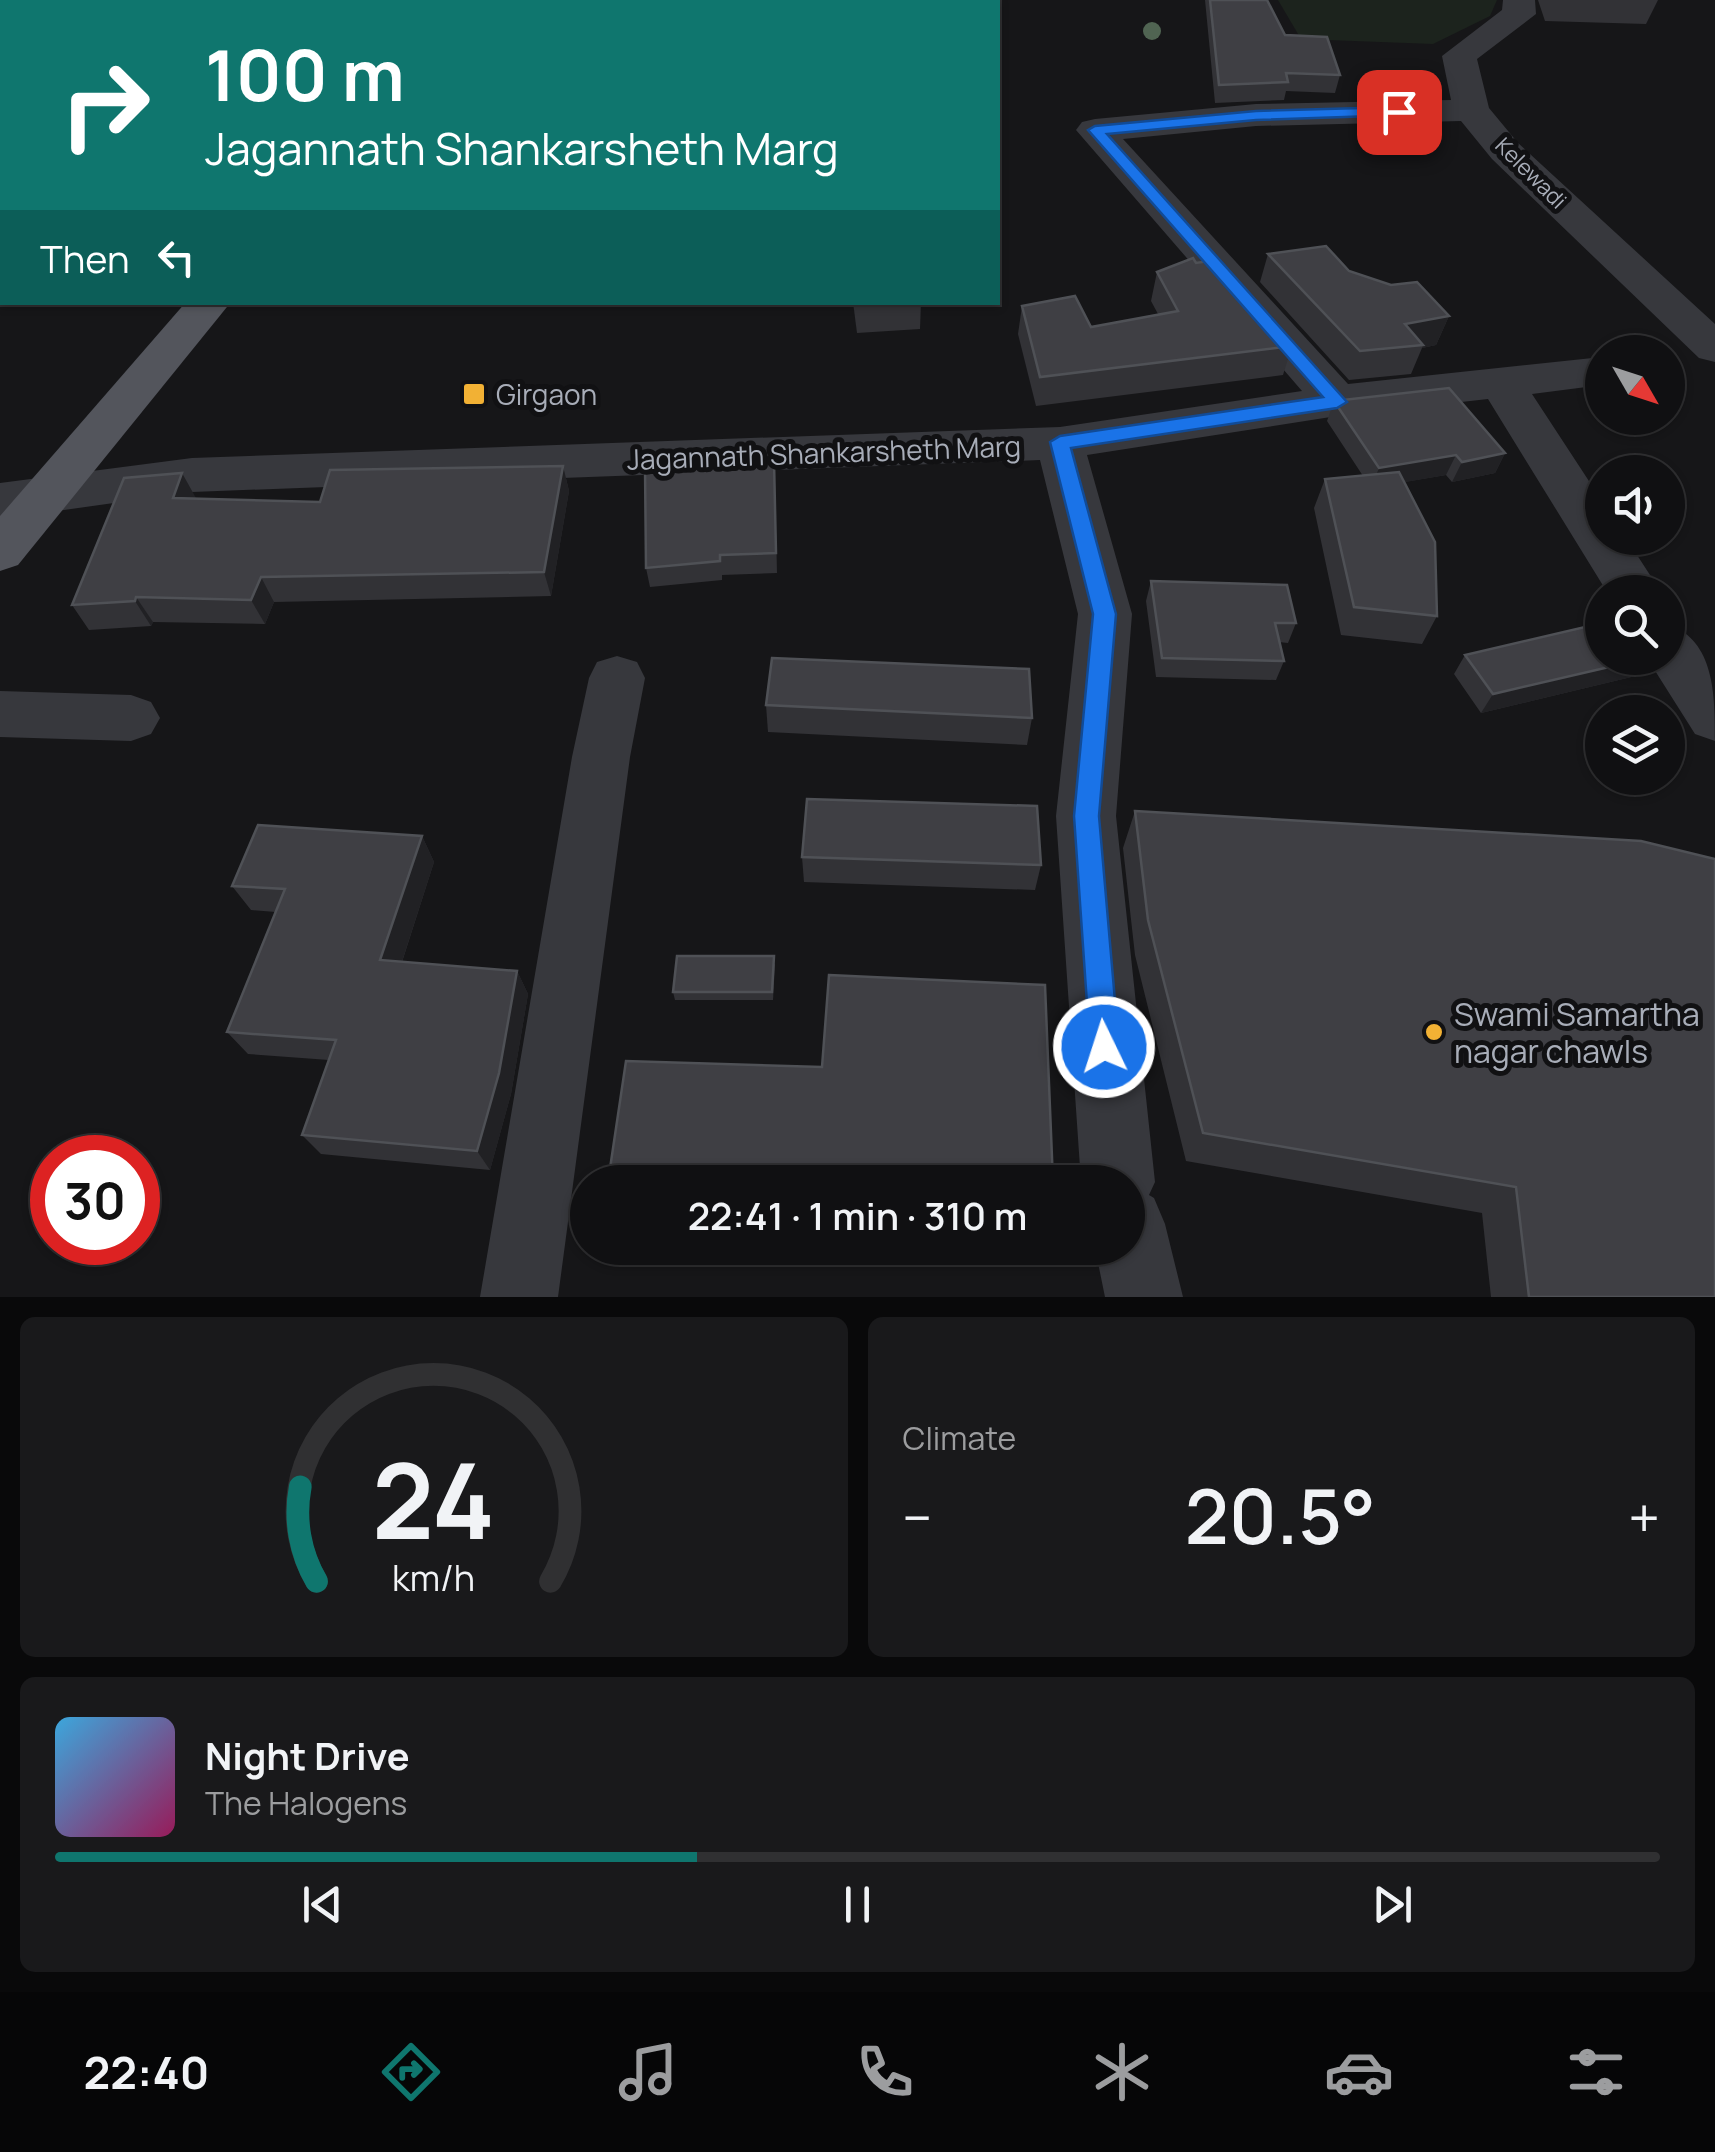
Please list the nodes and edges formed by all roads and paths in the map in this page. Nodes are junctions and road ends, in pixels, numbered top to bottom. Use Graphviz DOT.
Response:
graph roads {
  1 [pos="1519,0"];
  2 [pos="1470,110"];
  3 [pos="207,305"];
  4 [pos="1699,349"];
  5 [pos="1585,373"];
  6 [pos="1503,385"];
  7 [pos="1329,393"];
  8 [pos="1060,442"];
  9 [pos="21,498"];
  10 [pos="0,552"];
  11 [pos="1623,575"];
  12 [pos="1685,671"];
  13 [pos="617,678"];
  14 [pos="0,714"];
  15 [pos="131,718"];
  16 [pos="1715,718"];
  17 [pos="1114,1165"];
  18 [pos="1137,1265"];
  19 [pos="520,1297"];
  20 [pos="1144,1297"];
  1 -- 2 [label="street, Kelewadi"];
  2 -- 4 [label="street, Kelewadi"];
  2 -- 7 [label="street"];
  3 -- 9 [label="main road"];
  5 -- 6 [label="street, Jagannath Shankarsheth Marg"];
  6 -- 7 [label="street, Jagannath Shankarsheth Marg"];
  6 -- 11 [label="street"];
  7 -- 8 [label="street, Jagannath Shankarsheth Marg"];
  8 -- 9 [label="street, Jagannath Shankarsheth Marg"];
  8 -- 17 [label="street"];
  9 -- 10 [label="main road"];
  12 -- 16 [label="street"];
  13 -- 19 [label="street"];
  14 -- 15 [label="street"];
  18 -- 20 [label="street"];
}
